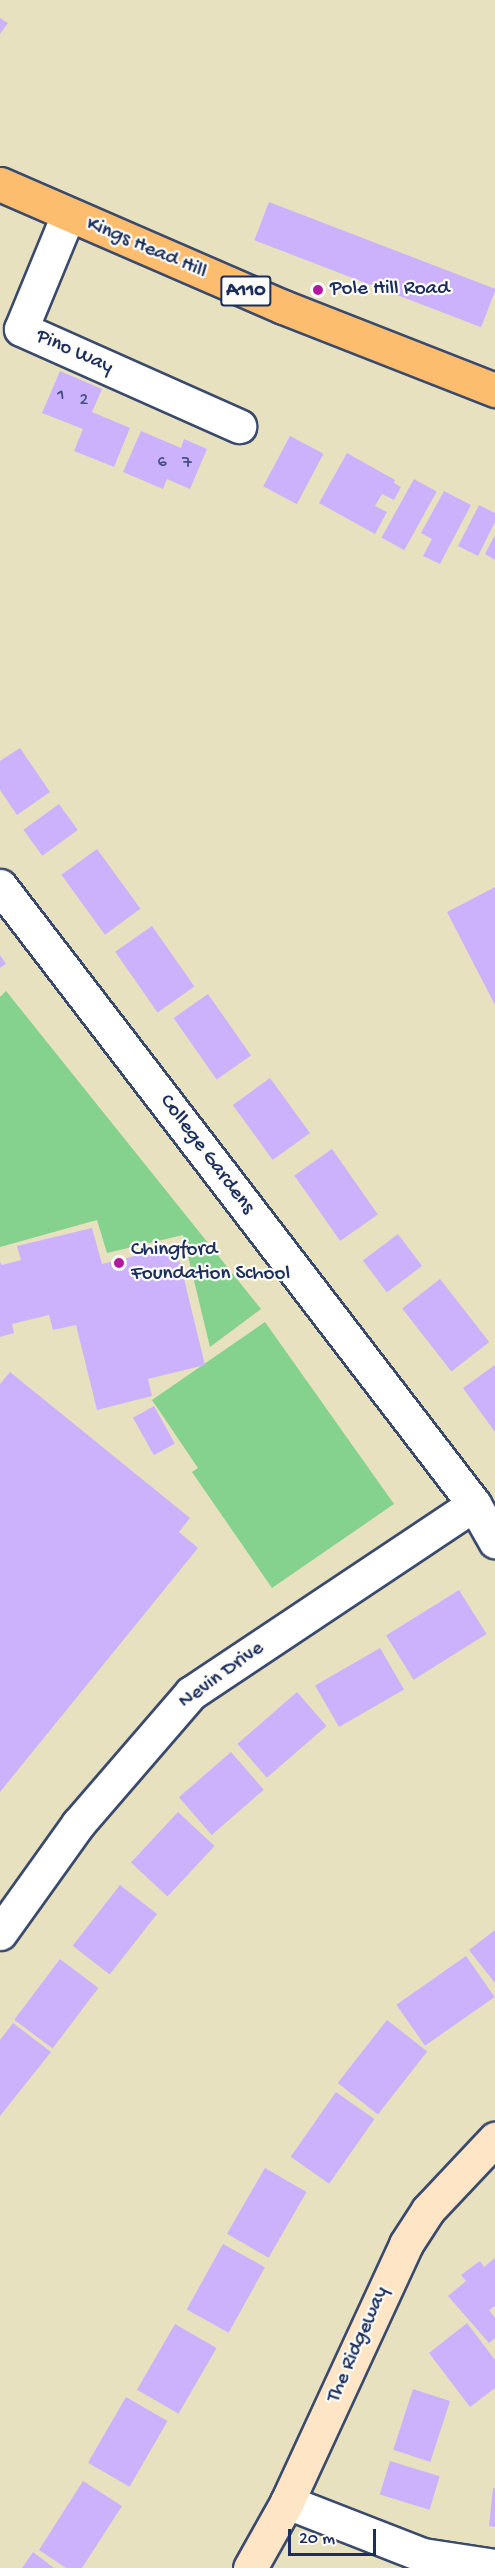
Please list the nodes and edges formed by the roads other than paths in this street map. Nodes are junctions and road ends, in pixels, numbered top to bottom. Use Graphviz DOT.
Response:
graph roads {
  1 [pos="0,184"];
  2 [pos="68,215"];
  3 [pos="495,390"];
  4 [pos="239,426"];
  5 [pos="0,886"];
  6 [pos="474,1504"];
  7 [pos="495,1541"];
  8 [pos="0,1933"];
  9 [pos="495,2139"];
  10 [pos="287,2502"];
  11 [pos="495,2566"];
  12 [pos="249,2568"];
  1 -- 2 [label="main road, Kings Head Hill / A110"];
  2 -- 3 [label="main road, Kings Head Hill / A110"];
  2 -- 4 [label="street, Pino Way"];
  5 -- 6 [label="street, College Gardens"];
  6 -- 7 [label="street, College Gardens"];
  6 -- 8 [label="street, Nevin Drive"];
  9 -- 10 [label="main road, The Ridgeway"];
  10 -- 11 [label="street"];
  10 -- 12 [label="main road, The Ridgeway"];
}
